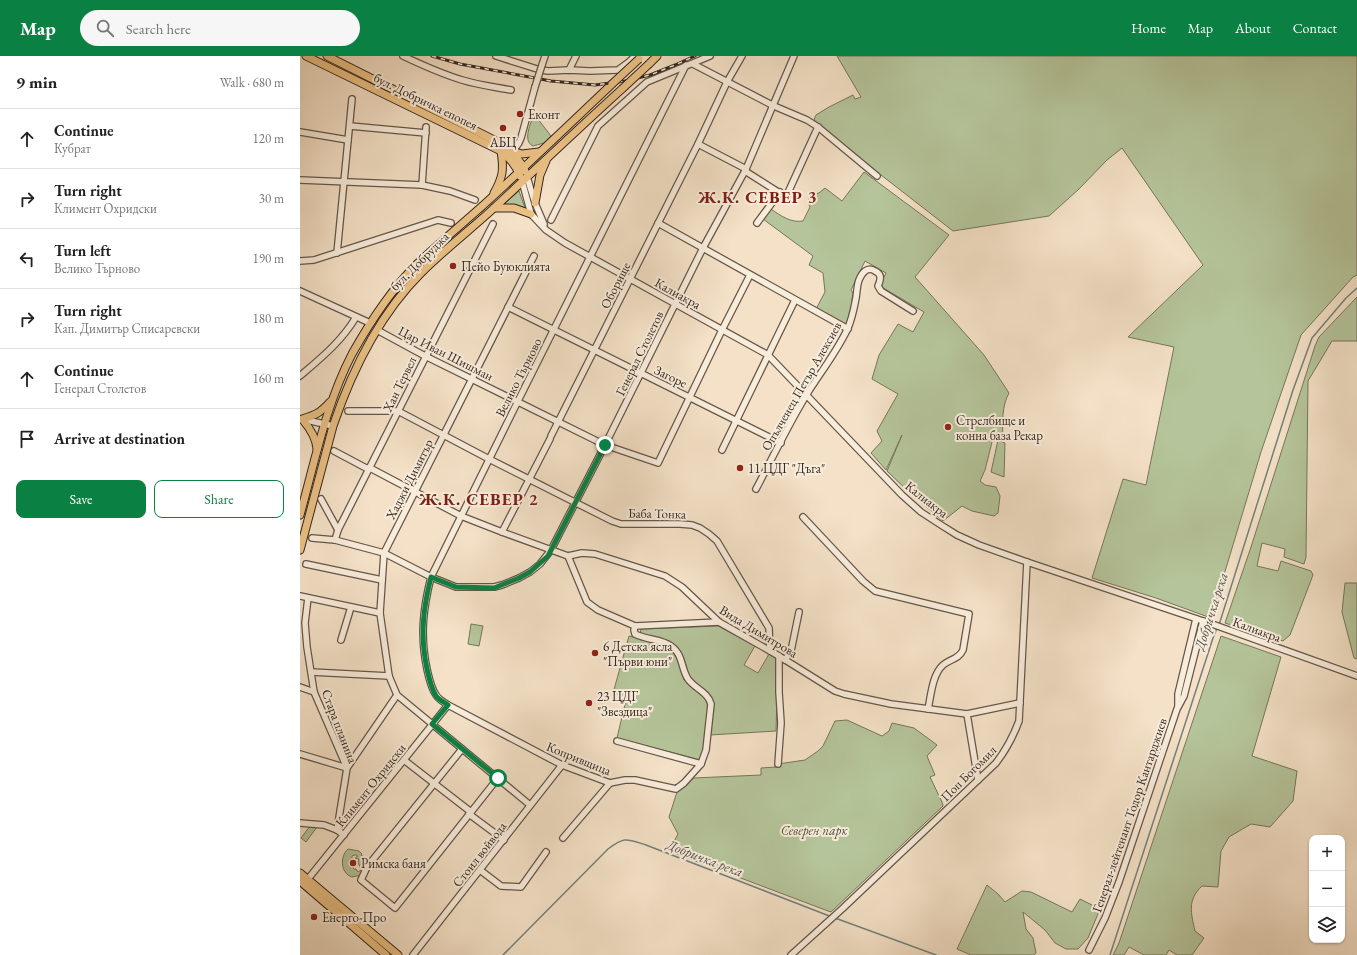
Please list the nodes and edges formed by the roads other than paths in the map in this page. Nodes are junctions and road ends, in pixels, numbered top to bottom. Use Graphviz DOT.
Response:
graph roads {
  1 [pos="306,56"];
  2 [pos="327,56"];
  3 [pos="403,56"];
  4 [pos="496,56"];
  5 [pos="545,56"];
  6 [pos="576,56"];
  7 [pos="657,56"];
  8 [pos="710,56"];
  9 [pos="742,56"];
  10 [pos="794,56"];
  11 [pos="639,57"];
  12 [pos="693,64"];
  13 [pos="686,65"];
  14 [pos="569,70"];
  15 [pos="727,82"];
  16 [pos="512,90"];
  17 [pos="352,99"];
  18 [pos="774,106"];
  19 [pos="580,114"];
  20 [pos="586,122"];
  21 [pos="350,126"];
  22 [pos="818,128"];
  23 [pos="300,132"];
  24 [pos="348,140"];
  25 [pos="698,144"];
  26 [pos="501,151"];
  27 [pos="512,151"];
  28 [pos="541,151"];
  29 [pos="547,158"];
  30 [pos="521,170"];
  31 [pos="746,170"];
  32 [pos="877,176"];
  33 [pos="525,179"];
  34 [pos="300,180"];
  35 [pos="344,181"];
  36 [pos="422,185"];
  37 [pos="780,192"];
  38 [pos="490,199"];
  39 [pos="475,200"];
  40 [pos="535,203"];
  41 [pos="494,208"];
  42 [pos="531,214"];
  43 [pos="551,220"];
  44 [pos="451,223"];
  45 [pos="757,223"];
  46 [pos="493,224"];
  47 [pos="658,224"];
  48 [pos="546,230"];
  49 [pos="703,248"];
  50 [pos="336,253"];
  51 [pos="534,256"];
  52 [pos="590,257"];
  53 [pos="300,261"];
  54 [pos="750,275"];
  55 [pos="630,279"];
  56 [pos="300,291"];
  57 [pos="796,300"];
  58 [pos="675,304"];
  59 [pos="508,307"];
  60 [pos="913,311"];
  61 [pos="356,317"];
  62 [pos="370,324"];
  63 [pos="848,329"];
  64 [pos="377,330"];
  65 [pos="554,330"];
  66 [pos="722,330"];
  67 [pos="594,350"];
  68 [pos="768,355"];
  69 [pos="425,356"];
  70 [pos="641,374"];
  71 [pos="300,376"];
  72 [pos="472,379"];
  73 [pos="806,395"];
  74 [pos="689,398"];
  75 [pos="333,399"];
  76 [pos="518,401"];
  77 [pos="348,411"];
  78 [pos="398,411"];
  79 [pos="301,418"];
  80 [pos="559,421"];
  81 [pos="736,421"];
  82 [pos="324,424"];
  83 [pos="333,426"];
  84 [pos="444,434"];
  85 [pos="781,443"];
  86 [pos="605,445"];
  87 [pos="722,450"];
  88 [pos="334,451"];
  89 [pos="317,453"];
  90 [pos="490,459"];
  91 [pos="370,468"];
  92 [pos="529,479"];
  93 [pos="756,489"];
  94 [pos="415,492"];
  95 [pos="320,499"];
  96 [pos="576,502"];
  97 [pos="300,515"];
  98 [pos="461,516"];
  99 [pos="803,517"];
  100 [pos="338,530"];
  101 [pos="502,532"];
  102 [pos="312,538"];
  103 [pos="335,540"];
  104 [pos="300,550"];
  105 [pos="551,550"];
  106 [pos="384,552"];
  107 [pos="568,556"];
  108 [pos="1027,562"];
  109 [pos="306,564"];
  110 [pos="431,577"];
  111 [pos="382,580"];
  112 [pos="300,596"];
  113 [pos="308,598"];
  114 [pos="351,607"];
  115 [pos="799,612"];
  116 [pos="380,613"];
  117 [pos="1196,619"];
  118 [pos="1203,621"];
  119 [pos="718,622"];
  120 [pos="635,626"];
  121 [pos="341,640"];
  122 [pos="770,651"];
  123 [pos="779,656"];
  124 [pos="785,660"];
  125 [pos="311,672"];
  126 [pos="389,676"];
  127 [pos="1357,676"];
  128 [pos="300,687"];
  129 [pos="314,692"];
  130 [pos="397,695"];
  131 [pos="1020,703"];
  132 [pos="448,705"];
  133 [pos="928,709"];
  134 [pos="1178,709"];
  135 [pos="967,714"];
  136 [pos="432,724"];
  137 [pos="617,741"];
  138 [pos="462,749"];
  139 [pos="300,754"];
  140 [pos="404,760"];
  141 [pos="701,764"];
  142 [pos="778,764"];
  143 [pos="562,765"];
  144 [pos="347,768"];
  145 [pos="498,778"];
  146 [pos="978,780"];
  147 [pos="434,784"];
  148 [pos="610,784"];
  149 [pos="530,805"];
  150 [pos="470,813"];
  151 [pos="300,822"];
  152 [pos="337,830"];
  153 [pos="344,835"];
  154 [pos="563,838"];
  155 [pos="504,840"];
  156 [pos="546,852"];
  157 [pos="480,870"];
  158 [pos="300,873"];
  159 [pos="308,879"];
  160 [pos="300,881"];
  161 [pos="1089,950"];
  162 [pos="386,955"];
  163 [pos="398,955"];
  164 [pos="413,955"];
  165 [pos="791,955"];
  1 -- 26 [label="main road, бул. Добричка епопея"];
  2 -- 27 [label="main road, бул. Добричка епопея"];
  3 -- 16 [label="street"];
  4 -- 14 [label="street"];
  5 -- 27 [label="street, bridge"];
  6 -- 14 [label="street"];
  7 -- 20 [label="main road, бул. Добруджа, bridge"];
  8 -- 12 [label="street"];
  9 -- 15 [label="street, Оборище"];
  10 -- 18 [label="street, Генерал Столетов"];
  11 -- 14 [label="street"];
  11 -- 19 [label="main road, бул. Добруджа, bridge"];
  12 -- 13 [label="street"];
  12 -- 15 [label="street"];
  13 -- 43 [label="street"];
  13 -- 52 [label="street, Велико Търново"];
  15 -- 18 [label="street"];
  15 -- 25 [label="street, Оборище"];
  17 -- 21 [label="street"];
  18 -- 22 [label="street"];
  18 -- 31 [label="street, Генерал Столетов"];
  19 -- 20 [label="main road"];
  19 -- 28 [label="main road, бул. Добруджа"];
  20 -- 29 [label="main road, бул. Добруджа"];
  21 -- 24 [label="street"];
  21 -- 36 [label="street"];
  22 -- 32 [label="street"];
  22 -- 37 [label="street"];
  23 -- 24 [label="street"];
  24 -- 35 [label="street"];
  25 -- 31 [label="street"];
  25 -- 47 [label="street, Оборище"];
  26 -- 27 [label="street"];
  26 -- 30 [label="main road, бул. Добричка епопея"];
  26 -- 38 [label="main road"];
  27 -- 28 [label="main road"];
  27 -- 30 [label="main road, бул. Добричка епопея"];
  28 -- 30 [label="main road, бул. Добруджа"];
  29 -- 33 [label="main road, бул. Добруджа"];
  29 -- 40 [label="main road"];
  30 -- 33 [label="main road, бул. Добричка епопея"];
  30 -- 38 [label="main road, бул. Добруджа"];
  31 -- 37 [label="street"];
  31 -- 49 [label="street, Генерал Столетов"];
  33 -- 40 [label="street"];
  33 -- 41 [label="main road, бул. Добруджа"];
  33 -- 42 [label="street, Калиакра"];
  34 -- 35 [label="street"];
  35 -- 36 [label="street"];
  35 -- 50 [label="street"];
  36 -- 39 [label="street"];
  37 -- 45 [label="street"];
  38 -- 62 [label="main road, бул. Добруджа"];
  40 -- 48 [label="street"];
  41 -- 42 [label="main road"];
  41 -- 64 [label="main road, бул. Добруджа"];
  42 -- 48 [label="street, Калиакра"];
  44 -- 50 [label="street"];
  46 -- 69 [label="street, Хан Тервел"];
  47 -- 49 [label="street"];
  47 -- 55 [label="street, Оборище"];
  48 -- 52 [label="street, Калиакра"];
  49 -- 54 [label="street"];
  49 -- 58 [label="street, Генерал Столетов"];
  50 -- 53 [label="street"];
  51 -- 59 [label="street, Хаджи Димитър"];
  52 -- 55 [label="street, Калиакра"];
  52 -- 65 [label="street, Велико Търново"];
  54 -- 57 [label="street"];
  54 -- 66 [label="street"];
  55 -- 58 [label="street, Калиакра"];
  55 -- 67 [label="street, Оборище"];
  56 -- 61 [label="street"];
  57 -- 63 [label="street"];
  57 -- 68 [label="street"];
  58 -- 66 [label="street, Калиакра"];
  58 -- 70 [label="street, Генерал Столетов"];
  59 -- 65 [label="street, Загоре"];
  59 -- 72 [label="street, Хаджи Димитър"];
  60 -- 63 [label="street, Опълченец Петър Алексиев"];
  61 -- 62 [label="street"];
  61 -- 71 [label="street"];
  62 -- 75 [label="main road, бул. Добруджа"];
  63 -- 73 [label="street, Опълченец Петър Алексиев"];
  64 -- 69 [label="street, Цар Иван Шишман"];
  64 -- 83 [label="main road, бул. Добруджа"];
  65 -- 67 [label="street, Загоре"];
  65 -- 76 [label="street, Велико Търново"];
  66 -- 68 [label="street, Калиакра"];
  66 -- 74 [label="street"];
  67 -- 70 [label="street, Загоре"];
  67 -- 80 [label="street, Оборище"];
  68 -- 73 [label="street, Калиакра"];
  68 -- 81 [label="street"];
  69 -- 72 [label="street, Цар Иван Шишман"];
  69 -- 78 [label="street, Хан Тервел"];
  70 -- 74 [label="street, Загоре"];
  70 -- 86 [label="street, Генерал Столетов"];
  72 -- 76 [label="street, Цар Иван Шишман"];
  72 -- 84 [label="street, Хаджи Димитър"];
  73 -- 85 [label="street, Опълченец Петър Алексиев"];
  73 -- 108 [label="street, Калиакра"];
  74 -- 81 [label="street, Загоре"];
  74 -- 86 [label="street, Цар Иван Шишман"];
  75 -- 79 [label="main road"];
  75 -- 82 [label="main road, бул. Добруджа"];
  76 -- 80 [label="street, Цар Иван Шишман"];
  76 -- 90 [label="street, Велико Търново"];
  77 -- 78 [label="street"];
  78 -- 84 [label="street, Баба Тонка"];
  78 -- 91 [label="street, Хан Тервел"];
  79 -- 82 [label="street"];
  79 -- 89 [label="main road"];
  80 -- 86 [label="street, Цар Иван Шишман"];
  80 -- 92 [label="street, Оборище"];
  81 -- 85 [label="street, Загоре"];
  81 -- 87 [label="street"];
  82 -- 83 [label="street"];
  82 -- 89 [label="main road, бул. Добруджа"];
  83 -- 104 [label="main road, бул. Добруджа"];
  84 -- 90 [label="street, Баба Тонка"];
  84 -- 94 [label="street, Хаджи Димитър"];
  85 -- 93 [label="street, Опълченец Петър Алексиев"];
  86 -- 96 [label="street, Генерал Столетов"];
  88 -- 91 [label="street"];
  89 -- 97 [label="main road, бул. Добруджа"];
  90 -- 92 [label="street, Баба Тонка"];
  90 -- 98 [label="street, Велико Търново"];
  91 -- 94 [label="street, Вида Димитрова"];
  91 -- 100 [label="street, Хан Тервел"];
  92 -- 96 [label="street, Баба Тонка"];
  92 -- 101 [label="street, Оборище"];
  94 -- 98 [label="street, Вида Димитрова"];
  94 -- 106 [label="street, Хаджи Димитър"];
  95 -- 100 [label="street"];
  96 -- 105 [label="street, Генерал Столетов"];
  96 -- 122 [label="street, Баба Тонка"];
  98 -- 101 [label="street, Вида Димитрова"];
  98 -- 110 [label="street, Велико Търново"];
  99 -- 133 [label="street"];
  100 -- 103 [label="street, Хан Тервел"];
  101 -- 105 [label="street, Вида Димитрова"];
  102 -- 103 [label="street, Генерал Столетов"];
  103 -- 106 [label="street, Генерал Столетов"];
  105 -- 107 [label="street, Вида Димитрова"];
  105 -- 110 [label="street, Генерал Столетов"];
  106 -- 110 [label="street, Генерал Столетов"];
  106 -- 111 [label="street, Хаджи Димитър"];
  107 -- 119 [label="street, Вида Димитрова"];
  107 -- 120 [label="street"];
  108 -- 117 [label="street, Калиакра"];
  108 -- 131 [label="street, Поп Богомил"];
  109 -- 111 [label="street"];
  110 -- 132 [label="street, Велико Търново"];
  111 -- 116 [label="street, Хаджи Димитър"];
  112 -- 113 [label="street"];
  113 -- 114 [label="street"];
  113 -- 125 [label="street, Стара планина"];
  114 -- 116 [label="street"];
  114 -- 121 [label="street"];
  115 -- 124 [label="street"];
  116 -- 126 [label="street, Хаджи Димитър"];
  117 -- 118 [label="street, Калиакра"];
  117 -- 134 [label="street, Генерал-лейтенант Тодор Кантарджиев"];
  118 -- 127 [label="street, Калиакра"];
  118 -- 134 [label="street, Генерал-лейтенант Тодор Кантарджиев"];
  119 -- 120 [label="street"];
  119 -- 122 [label="street, Вида Димитрова"];
  120 -- 141 [label="street, Копривщица"];
  122 -- 123 [label="street, Вида Димитрова"];
  123 -- 124 [label="street, Вида Димитрова"];
  123 -- 142 [label="street"];
  124 -- 133 [label="street, Вида Димитрова"];
  125 -- 126 [label="street"];
  125 -- 129 [label="street, Стара планина"];
  126 -- 130 [label="street, Хаджи Димитър"];
  128 -- 129 [label="street"];
  129 -- 144 [label="street, Стара планина"];
  130 -- 136 [label="street, Хаджи Димитър"];
  130 -- 144 [label="street"];
  131 -- 135 [label="street, Вида Димитрова"];
  131 -- 146 [label="street, Поп Богомил"];
  132 -- 136 [label="street, Климент Охридски"];
  132 -- 143 [label="street, Копривщица"];
  133 -- 135 [label="street, Вида Димитрова"];
  134 -- 161 [label="street, Генерал-лейтенант Тодор Кантарджиев"];
  135 -- 146 [label="street"];
  136 -- 138 [label="street, Хаджи Димитър"];
  136 -- 140 [label="street, Климент Охридски"];
  137 -- 141 [label="street"];
  138 -- 145 [label="street, Хаджи Димитър"];
  138 -- 147 [label="street"];
  139 -- 144 [label="street"];
  140 -- 147 [label="street"];
  140 -- 153 [label="street, Климент Охридски"];
  141 -- 148 [label="street, Копривщица"];
  143 -- 148 [label="street, Копривщица"];
  143 -- 149 [label="street, Стоил войвода"];
  144 -- 152 [label="street, Стара планина"];
  145 -- 149 [label="street, Хаджи Димитър"];
  145 -- 150 [label="street"];
  146 -- 165 [label="street, Поп Богомил"];
  147 -- 150 [label="street"];
  147 -- 150 [label="street"];
  148 -- 154 [label="street"];
  149 -- 155 [label="street, Стоил войвода"];
  150 -- 155 [label="street"];
  151 -- 152 [label="street"];
  152 -- 153 [label="street"];
  153 -- 159 [label="street, Климент Охридски"];
  155 -- 157 [label="street, Стоил войвода"];
  156 -- 157 [label="street"];
  157 -- 164 [label="street, Стоил войвода"];
  158 -- 159 [label="main road"];
  159 -- 163 [label="main road"];
  160 -- 162 [label="main road"];
}
